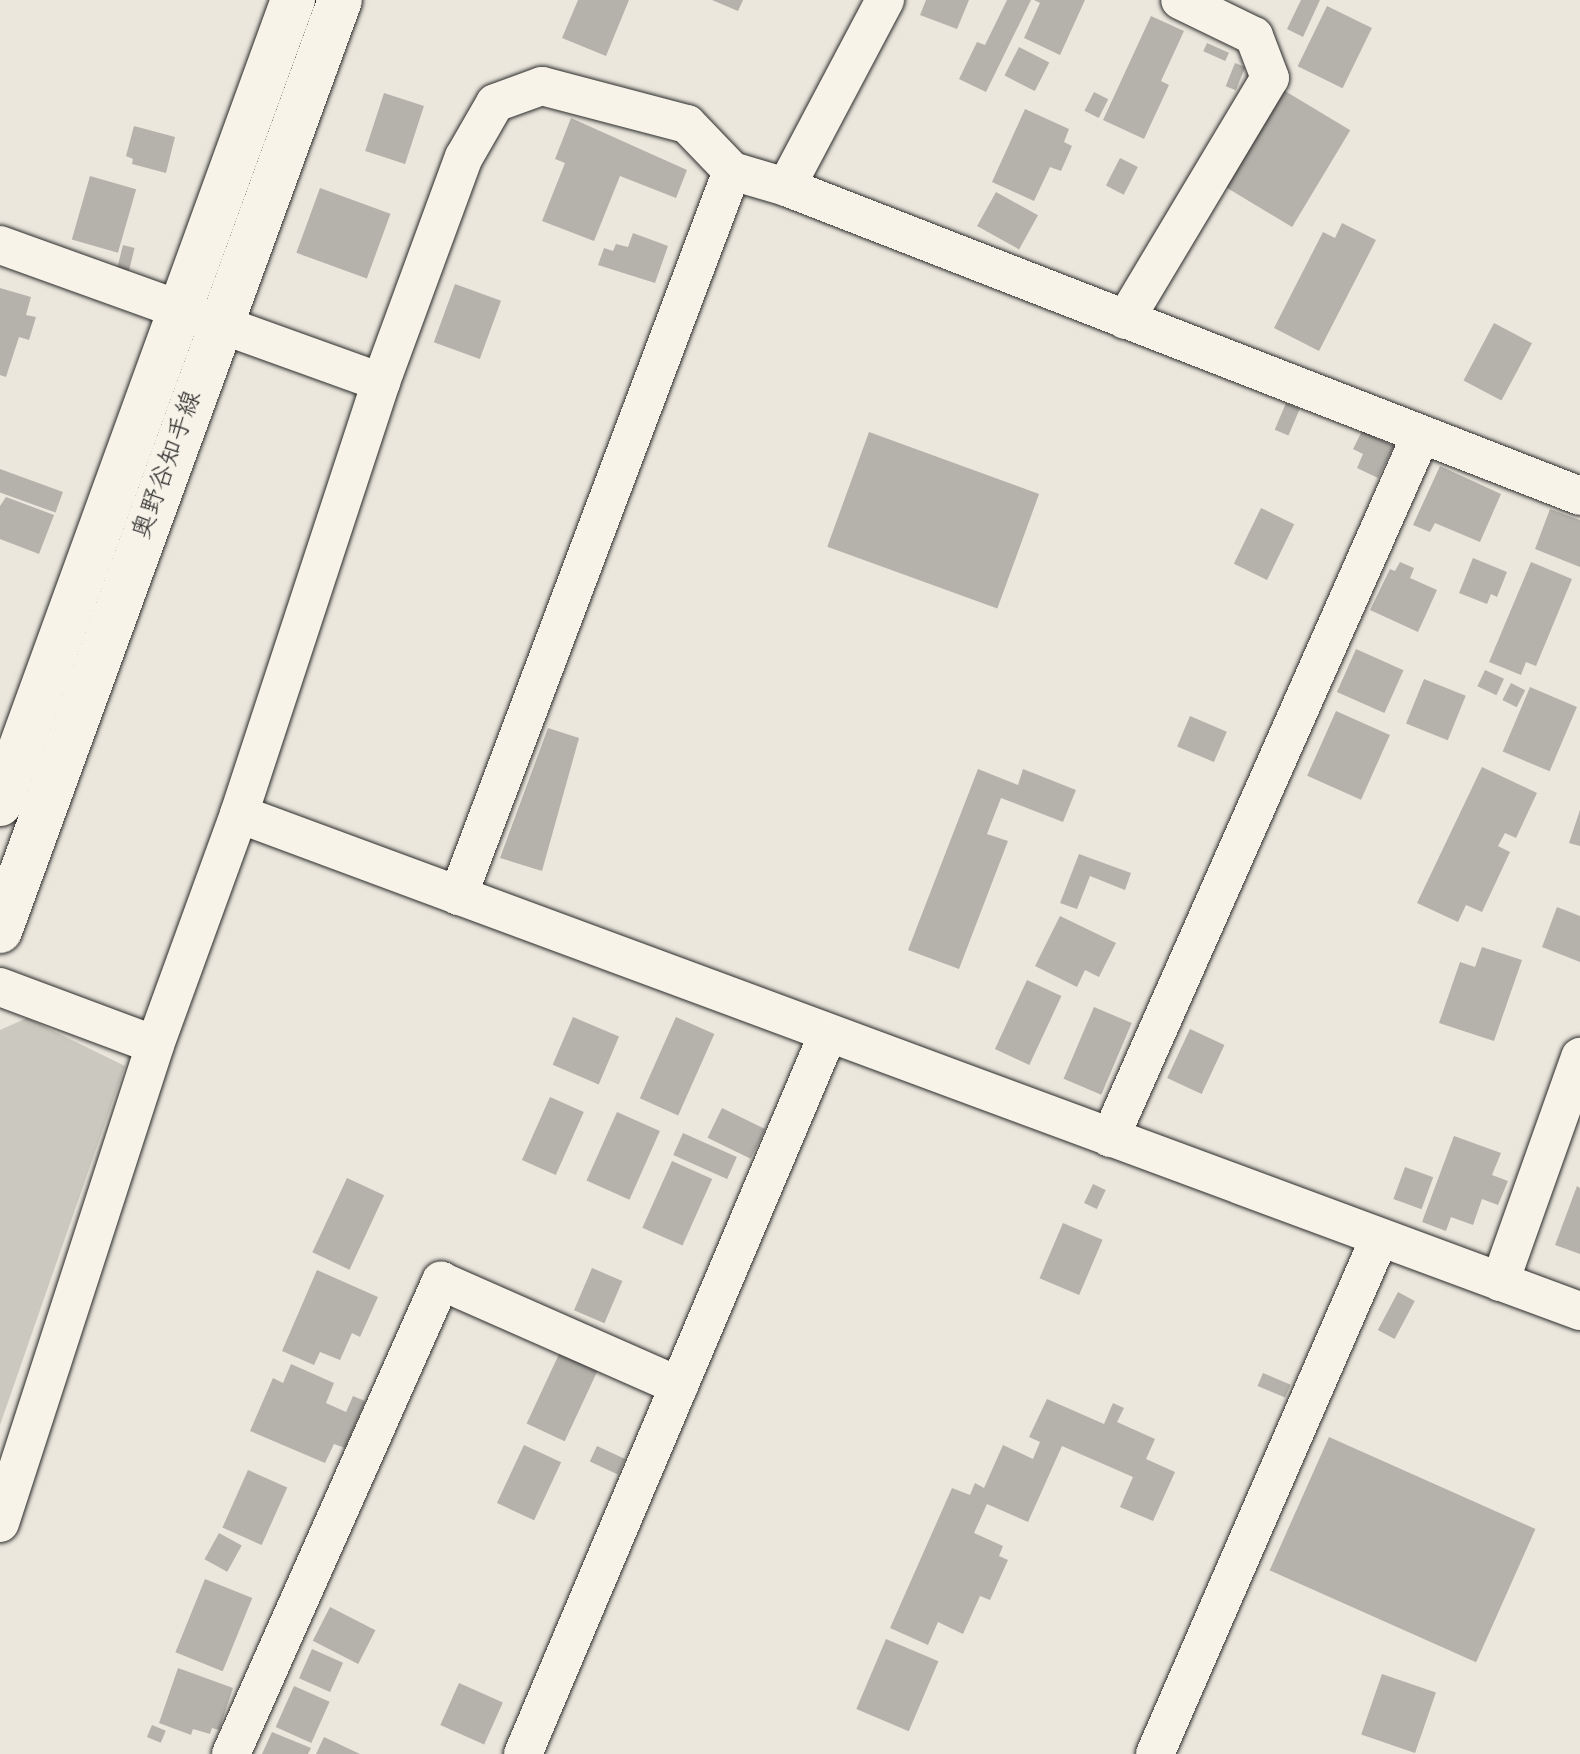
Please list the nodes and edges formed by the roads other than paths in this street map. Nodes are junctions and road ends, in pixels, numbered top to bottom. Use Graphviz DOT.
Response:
graph roads {
  1 [pos="293,0"];
  2 [pos="340,0"];
  3 [pos="885,0"];
  4 [pos="1180,0"];
  5 [pos="732,171"];
  6 [pos="786,187"];
  7 [pos="0,245"];
  8 [pos="179,308"];
  9 [pos="1125,320"];
  10 [pos="222,324"];
  11 [pos="381,382"];
  12 [pos="1420,437"];
  13 [pos="1580,496"];
  14 [pos="0,804"];
  15 [pos="239,814"];
  16 [pos="458,896"];
  17 [pos="0,931"];
  18 [pos="0,987"];
  19 [pos="827,1036"];
  20 [pos="155,1045"];
  21 [pos="1580,1057"];
  22 [pos="1110,1138"];
  23 [pos="1379,1239"];
  24 [pos="1500,1282"];
  25 [pos="1580,1311"];
  26 [pos="679,1386"];
  27 [pos="0,1523"];
  28 [pos="231,1754"];
  29 [pos="523,1754"];
  30 [pos="1155,1754"];
  1 -- 8 [label="main road, 奥野谷知手線"];
  2 -- 10 [label="main road, 奥野谷知手線"];
  3 -- 6 [label="street"];
  4 -- 9 [label="street"];
  5 -- 6 [label="street"];
  5 -- 11 [label="street"];
  5 -- 16 [label="street"];
  6 -- 9 [label="street"];
  7 -- 8 [label="street"];
  8 -- 10 [label="street"];
  8 -- 14 [label="main road, 奥野谷知手線"];
  9 -- 12 [label="street"];
  10 -- 11 [label="street"];
  10 -- 17 [label="main road, 奥野谷知手線"];
  11 -- 15 [label="street"];
  12 -- 13 [label="street"];
  12 -- 22 [label="street"];
  15 -- 16 [label="street"];
  15 -- 20 [label="street"];
  16 -- 19 [label="street"];
  18 -- 20 [label="street"];
  19 -- 22 [label="street"];
  19 -- 26 [label="street"];
  20 -- 27 [label="street"];
  21 -- 24 [label="street"];
  22 -- 23 [label="street"];
  23 -- 24 [label="street"];
  23 -- 30 [label="street"];
  24 -- 25 [label="street"];
  26 -- 28 [label="street"];
  26 -- 29 [label="street"];
}
